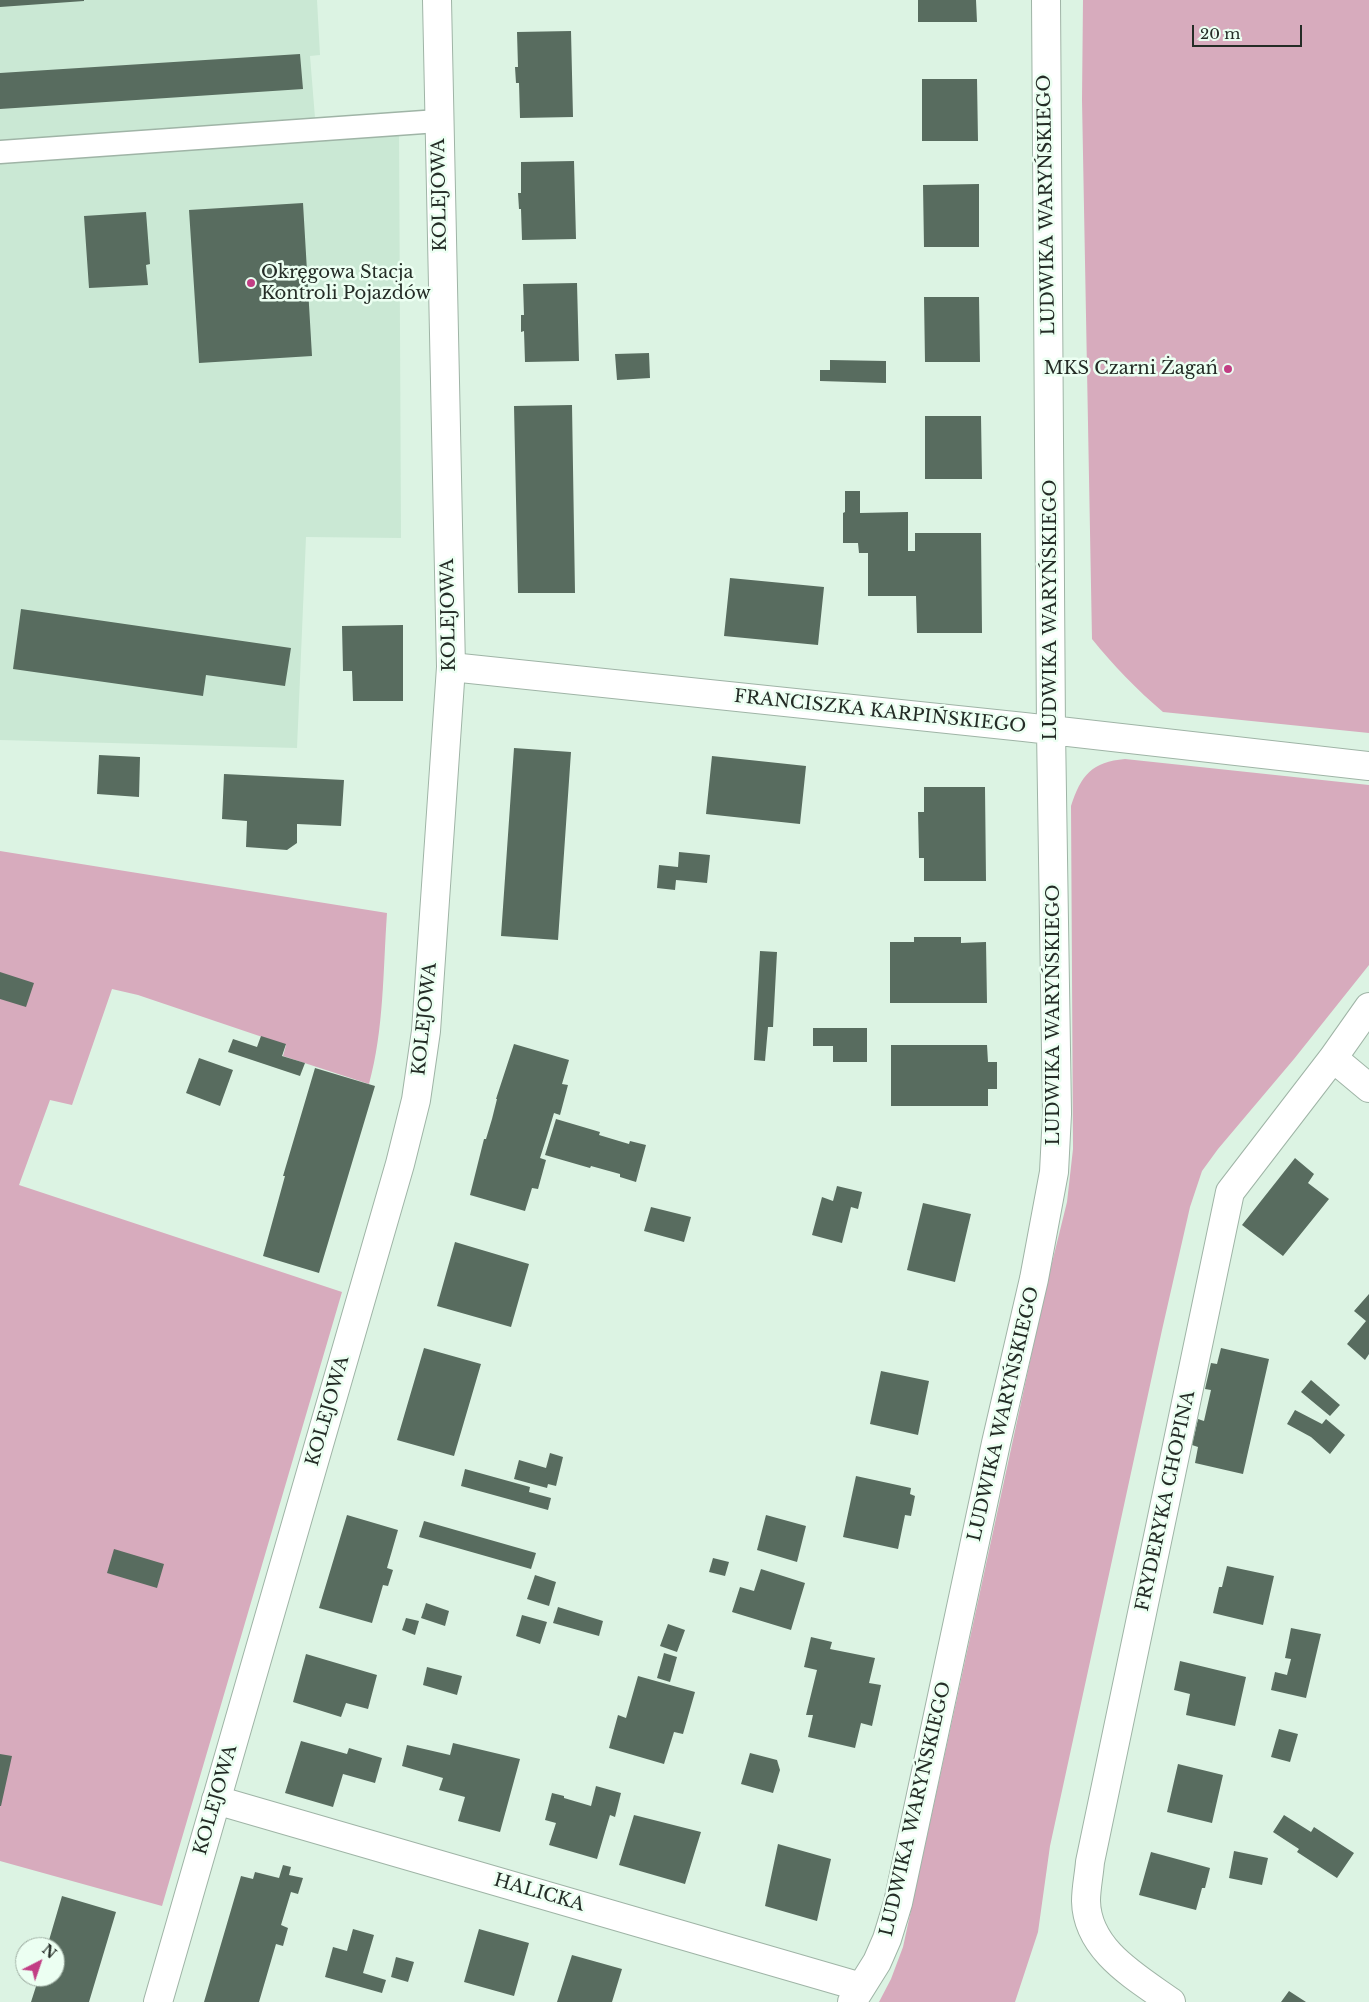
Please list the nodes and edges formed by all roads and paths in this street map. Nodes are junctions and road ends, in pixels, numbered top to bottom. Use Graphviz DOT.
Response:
graph roads {
  1 [pos="436,0"];
  2 [pos="1046,0"];
  3 [pos="438,121"];
  4 [pos="0,152"];
  5 [pos="451,667"];
  6 [pos="1051,730"];
  7 [pos="1369,766"];
  8 [pos="1369,1007"];
  9 [pos="1333,1058"];
  10 [pos="1369,1088"];
  11 [pos="216,1800"];
  12 [pos="857,1994"];
  13 [pos="158,2002"];
  14 [pos="1171,2002"];
  1 -- 3 [label="street, KOLEJOWA"];
  2 -- 6 [label="street, LUDWIKA WARYŃSKIEGO"];
  3 -- 4 [label="lane"];
  3 -- 5 [label="street, KOLEJOWA"];
  5 -- 6 [label="street, FRANCISZKA KARPIŃSKIEGO"];
  5 -- 11 [label="street, KOLEJOWA"];
  6 -- 7 [label="street, FRANCISZKA KARPIŃSKIEGO"];
  6 -- 12 [label="street, LUDWIKA WARYŃSKIEGO"];
  8 -- 9 [label="street, FRYDERYKA CHOPINA"];
  9 -- 10 [label="street"];
  9 -- 14 [label="street, FRYDERYKA CHOPINA"];
  11 -- 12 [label="street, HALICKA"];
  11 -- 13 [label="street, KOLEJOWA"];
}
